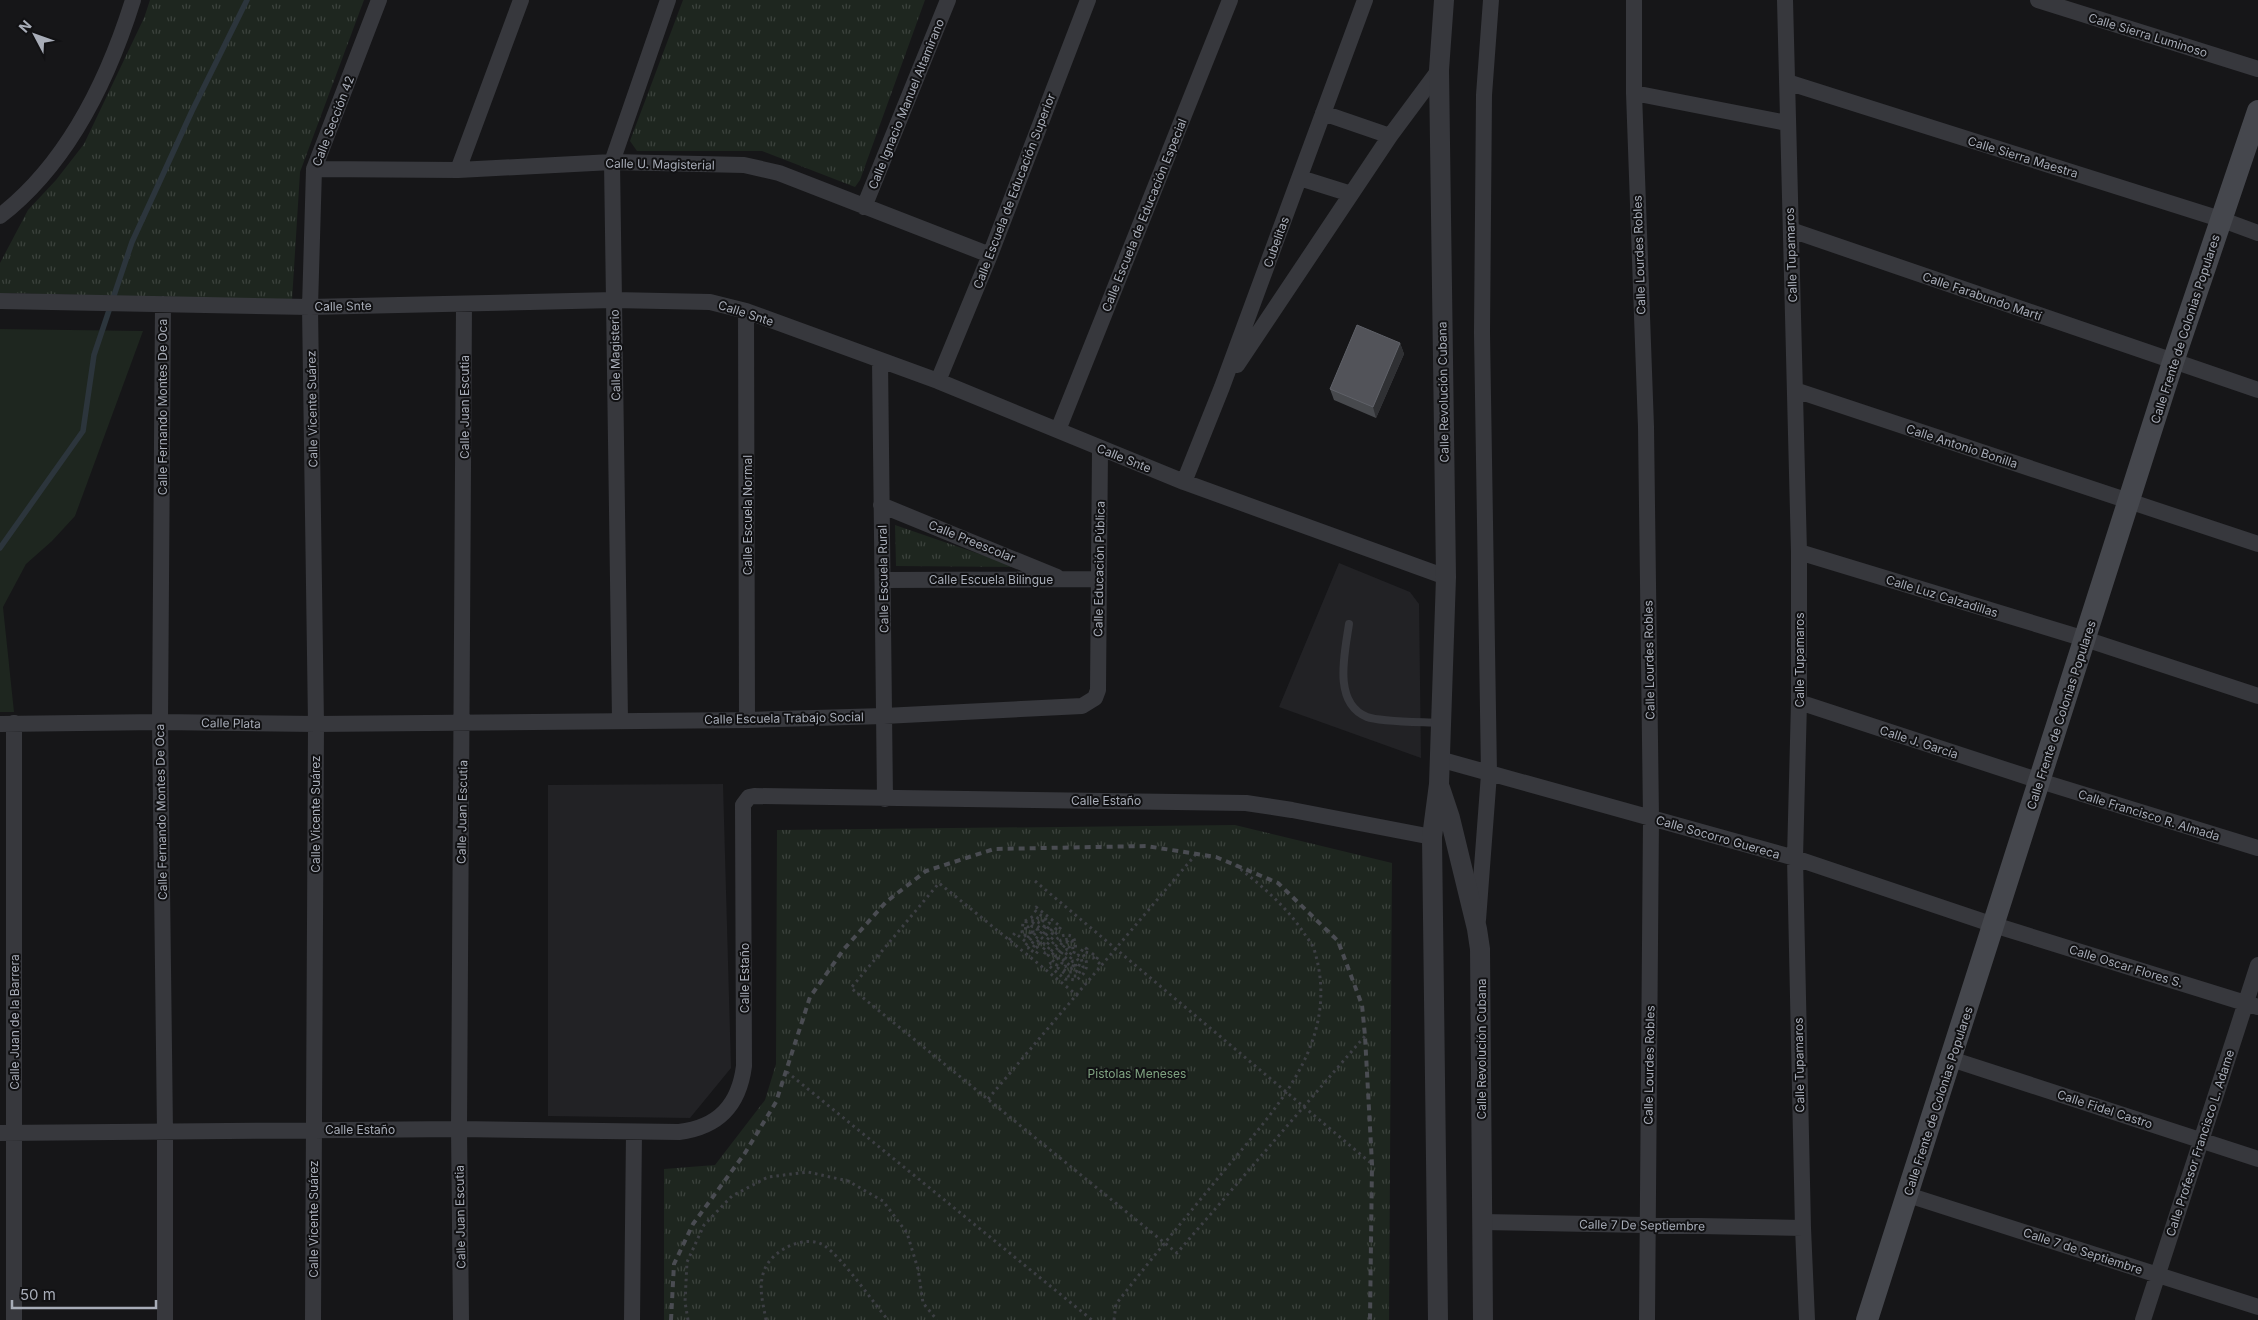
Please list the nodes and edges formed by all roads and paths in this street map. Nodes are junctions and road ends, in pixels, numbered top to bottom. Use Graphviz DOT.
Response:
graph roads {
  1 [pos="134,0"];
  2 [pos="379,0"];
  3 [pos="521,0"];
  4 [pos="668,0"];
  5 [pos="948,0"];
  6 [pos="1088,0"];
  7 [pos="1230,0"];
  8 [pos="1365,0"];
  9 [pos="1444,0"];
  10 [pos="1490,0"];
  11 [pos="1634,0"];
  12 [pos="1785,0"];
  13 [pos="2038,0"];
  14 [pos="2258,69"];
  15 [pos="1439,70"];
  16 [pos="1787,82"];
  17 [pos="1634,93"];
  18 [pos="2258,110"];
  19 [pos="1323,113"];
  20 [pos="1787,123"];
  21 [pos="1390,136"];
  22 [pos="612,162"];
  23 [pos="314,169"];
  24 [pos="458,170"];
  25 [pos="1300,178"];
  26 [pos="1351,194"];
  27 [pos="864,207"];
  28 [pos="0,216"];
  29 [pos="2220,219"];
  30 [pos="1791,230"];
  31 [pos="2258,233"];
  32 [pos="990,255"];
  33 [pos="614,300"];
  34 [pos="0,302"];
  35 [pos="163,304"];
  36 [pos="464,304"];
  37 [pos="310,307"];
  38 [pos="746,311"];
  39 [pos="880,360"];
  40 [pos="2173,362"];
  41 [pos="938,380"];
  42 [pos="1222,387"];
  43 [pos="1795,390"];
  44 [pos="2258,390"];
  45 [pos="1058,430"];
  46 [pos="1100,449"];
  47 [pos="1184,482"];
  48 [pos="2129,502"];
  49 [pos="881,505"];
  50 [pos="2258,544"];
  51 [pos="1799,552"];
  52 [pos="1446,577"];
  53 [pos="1099,578"];
  54 [pos="1063,579"];
  55 [pos="884,580"];
  56 [pos="1349,624"];
  57 [pos="2085,639"];
  58 [pos="1098,690"];
  59 [pos="2258,696"];
  60 [pos="1799,702"];
  61 [pos="884,716"];
  62 [pos="620,720"];
  63 [pos="747,720"];
  64 [pos="160,722"];
  65 [pos="462,722"];
  66 [pos="1439,723"];
  67 [pos="7,724"];
  68 [pos="316,724"];
  69 [pos="1439,760"];
  70 [pos="1488,774"];
  71 [pos="2040,781"];
  72 [pos="1438,784"];
  73 [pos="885,799"];
  74 [pos="1651,818"];
  75 [pos="1432,837"];
  76 [pos="2258,848"];
  77 [pos="1196,854"];
  78 [pos="1795,858"];
  79 [pos="1234,864"];
  80 [pos="1035,881"];
  81 [pos="1994,925"];
  82 [pos="1044,929"];
  83 [pos="1477,929"];
  84 [pos="1031,934"];
  85 [pos="1009,940"];
  86 [pos="1040,944"];
  87 [pos="1116,949"];
  88 [pos="2258,965"];
  89 [pos="1102,966"];
  90 [pos="1078,996"];
  91 [pos="2252,1005"];
  92 [pos="1365,1036"];
  93 [pos="1951,1059"];
  94 [pos="787,1072"];
  95 [pos="1288,1093"];
  96 [pos="988,1099"];
  97 [pos="1304,1107"];
  98 [pos="459,1129"];
  99 [pos="312,1130"];
  100 [pos="165,1131"];
  101 [pos="7,1132"];
  102 [pos="634,1132"];
  103 [pos="2201,1140"];
  104 [pos="2258,1159"];
  105 [pos="1372,1164"];
  106 [pos="1908,1195"];
  107 [pos="1482,1222"];
  108 [pos="1647,1225"];
  109 [pos="1803,1228"];
  110 [pos="1164,1243"];
  111 [pos="2158,1274"];
  112 [pos="2258,1307"];
  113 [pos="14,1320"];
  114 [pos="165,1320"];
  115 [pos="313,1320"];
  116 [pos="461,1320"];
  117 [pos="632,1320"];
  118 [pos="688,1320"];
  119 [pos="766,1320"];
  120 [pos="888,1320"];
  121 [pos="937,1320"];
  122 [pos="1092,1320"];
  123 [pos="1114,1320"];
  124 [pos="1438,1320"];
  125 [pos="1483,1320"];
  126 [pos="1647,1320"];
  127 [pos="1807,1320"];
  128 [pos="1866,1320"];
  129 [pos="2143,1320"];
  1 -- 28 [label="street"];
  2 -- 23 [label="street, Calle Sección 42"];
  3 -- 24 [label="street"];
  4 -- 22 [label="street, Calle Magisterio"];
  5 -- 27 [label="street, Calle Ignacio Manuel Altamirano"];
  6 -- 32 [label="street, Calle Escuela de Educación Superior"];
  7 -- 45 [label="street, Calle Escuela de Educación Especial"];
  8 -- 19 [label="street, Cubelitas"];
  9 -- 15 [label="street, Calle Revolución Cubana"];
  10 -- 70 [label="street"];
  11 -- 17 [label="street, Calle Lourdes Robles"];
  12 -- 16 [label="street, Calle Tupamaros"];
  13 -- 14 [label="street, Calle Sierra Luminoso"];
  15 -- 21 [label="street"];
  15 -- 52 [label="street, Calle Revolución Cubana"];
  16 -- 20 [label="street, Calle Tupamaros"];
  16 -- 29 [label="street, Calle Sierra Maestra"];
  17 -- 20 [label="street"];
  17 -- 74 [label="street, Calle Lourdes Robles"];
  18 -- 29 [label="main road, Calle Frente de Colonias Populares"];
  19 -- 21 [label="street"];
  19 -- 25 [label="street, Cubelitas"];
  20 -- 30 [label="street, Calle Tupamaros"];
  21 -- 26 [label="street"];
  22 -- 24 [label="street, Calle U. Magisterial"];
  22 -- 27 [label="street, Calle U. Magisterial"];
  22 -- 33 [label="street, Calle Magisterio"];
  23 -- 24 [label="street, Calle U. Magisterial"];
  23 -- 37 [label="street, Calle Sección 42"];
  25 -- 26 [label="street"];
  25 -- 42 [label="street, Cubelitas"];
  26 -- 42 [label="street"];
  27 -- 32 [label="street, Calle U. Magisterial"];
  29 -- 31 [label="street, Calle Sierra Maestra"];
  29 -- 40 [label="main road, Calle Frente de Colonias Populares"];
  30 -- 40 [label="street, Calle Farabundo Martí"];
  30 -- 43 [label="street, Calle Tupamaros"];
  32 -- 41 [label="street, Calle Escuela de Educación Superior"];
  33 -- 36 [label="street, Calle Snte"];
  33 -- 38 [label="street, Calle Snte"];
  33 -- 62 [label="street, Calle Magisterio"];
  34 -- 35 [label="street, Calle Snte"];
  35 -- 37 [label="street, Calle Snte"];
  35 -- 64 [label="street, Calle Fernando Montes De Oca"];
  36 -- 37 [label="street, Calle Snte"];
  36 -- 65 [label="street, Calle Juan Escutia"];
  37 -- 68 [label="street, Calle Vicente Suárez"];
  38 -- 39 [label="street, Calle Snte"];
  38 -- 63 [label="street, Calle Escuela Normal"];
  39 -- 41 [label="street, Calle Snte"];
  39 -- 49 [label="street, Calle Escuela Rural"];
  40 -- 44 [label="street, Calle Farabundo Martí"];
  40 -- 48 [label="main road, Calle Frente de Colonias Populares"];
  41 -- 45 [label="street, Calle Snte"];
  42 -- 47 [label="street, Cubelitas"];
  43 -- 48 [label="street, Calle Antonio Bonilla"];
  43 -- 51 [label="street, Calle Tupamaros"];
  45 -- 46 [label="street, Calle Snte"];
  46 -- 47 [label="street, Calle Snte"];
  46 -- 53 [label="street, Calle Educación Pública"];
  47 -- 52 [label="street, Calle Snte"];
  48 -- 50 [label="street, Calle Antonio Bonilla"];
  48 -- 57 [label="main road, Calle Frente de Colonias Populares"];
  49 -- 54 [label="street, Calle Preescolar"];
  49 -- 55 [label="street, Calle Escuela Rural"];
  51 -- 57 [label="street, Calle Luz Calzadillas"];
  51 -- 60 [label="street, Calle Tupamaros"];
  52 -- 66 [label="street, Calle Revolución Cubana"];
  53 -- 54 [label="street, Calle Escuela Bilingue"];
  53 -- 58 [label="street, Calle Educación Pública"];
  54 -- 55 [label="street, Calle Escuela Bilingue"];
  55 -- 61 [label="street, Calle Escuela Rural"];
  56 -- 66 [label="lane"];
  57 -- 59 [label="street, Calle Luz Calzadillas"];
  57 -- 71 [label="main road, Calle Frente de Colonias Populares"];
  58 -- 61 [label="street, Calle Escuela Trabajo Social"];
  60 -- 71 [label="street, Calle J. García"];
  60 -- 78 [label="street, Calle Tupamaros"];
  61 -- 63 [label="street, Calle Escuela Trabajo Social"];
  61 -- 73 [label="street, Calle Escuela Rural"];
  62 -- 63 [label="street, Calle Escuela Trabajo Social"];
  62 -- 65 [label="street, Calle Escuela Trabajo Social"];
  64 -- 67 [label="street, Calle Plata"];
  64 -- 68 [label="street, Calle Plata"];
  64 -- 100 [label="street, Calle Fernando Montes De Oca"];
  65 -- 68 [label="street, Calle Plata"];
  65 -- 98 [label="street, Calle Juan Escutia"];
  66 -- 69 [label="street, Calle Revolución Cubana"];
  67 -- 101 [label="street, Calle Juan de la Barrera"];
  68 -- 99 [label="street, Calle Vicente Suárez"];
  69 -- 70 [label="street, Calle Socorro Guereca"];
  69 -- 72 [label="street, Calle Revolución Cubana"];
  70 -- 74 [label="street, Calle Socorro Guereca"];
  70 -- 83 [label="street"];
  71 -- 76 [label="street, Calle Francisco R. Almada"];
  71 -- 81 [label="main road, Calle Frente de Colonias Populares"];
  72 -- 75 [label="street, Calle Revolución Cubana"];
  72 -- 83 [label="street, Calle Revolución Cubana"];
  73 -- 75 [label="street, Calle Estaño"];
  73 -- 102 [label="street, Calle Estaño"];
  74 -- 78 [label="street, Calle Socorro Guereca"];
  74 -- 108 [label="street, Calle Lourdes Robles"];
  75 -- 124 [label="street, Calle Revolución Cubana"];
  77 -- 87 [label="path"];
  78 -- 81 [label="street, Calle Socorro Guereca"];
  78 -- 109 [label="street, Calle Tupamaros"];
  79 -- 95 [label="path"];
  80 -- 87 [label="path"];
  81 -- 91 [label="street, Calle Oscar Flores S."];
  81 -- 93 [label="main road, Calle Frente de Colonias Populares"];
  82 -- 84 [label="path"];
  82 -- 84 [label="path"];
  82 -- 86 [label="path"];
  82 -- 89 [label="path"];
  83 -- 107 [label="street, Calle Revolución Cubana"];
  84 -- 85 [label="path"];
  85 -- 90 [label="path"];
  85 -- 96 [label="path"];
  86 -- 86 [label="path"];
  87 -- 89 [label="path"];
  87 -- 95 [label="path"];
  88 -- 91 [label="street, Calle Profesor Francisco L. Adame"];
  89 -- 90 [label="path"];
  90 -- 96 [label="path"];
  91 -- 103 [label="street, Calle Profesor Francisco L. Adame"];
  92 -- 97 [label="path"];
  93 -- 103 [label="street, Calle Fidel Castro"];
  93 -- 106 [label="main road, Calle Frente de Colonias Populares"];
  94 -- 122 [label="path"];
  95 -- 97 [label="path"];
  95 -- 110 [label="path"];
  96 -- 110 [label="path"];
  97 -- 105 [label="path"];
  97 -- 110 [label="path"];
  98 -- 99 [label="street, Calle Estaño"];
  98 -- 102 [label="street, Calle Estaño"];
  98 -- 116 [label="street, Calle Juan Escutia"];
  99 -- 100 [label="street, Calle Estaño"];
  99 -- 115 [label="street, Calle Vicente Suárez"];
  100 -- 101 [label="street, Calle Estaño"];
  100 -- 114 [label="street, Calle Fernando Montes De Oca"];
  101 -- 113 [label="street, Calle Juan de la Barrera"];
  102 -- 117 [label="street"];
  103 -- 104 [label="street, Calle Fidel Castro"];
  103 -- 111 [label="street, Calle Profesor Francisco L. Adame"];
  106 -- 111 [label="street, Calle 7 de Septiembre"];
  106 -- 128 [label="main road, Calle Frente de Colonias Populares"];
  107 -- 108 [label="street, Calle 7 De Septiembre"];
  107 -- 125 [label="street, Calle Revolución Cubana"];
  108 -- 109 [label="street, Calle 7 De Septiembre"];
  108 -- 126 [label="street, Calle Lourdes Robles"];
  109 -- 127 [label="street, Calle Tupamaros"];
  110 -- 123 [label="path"];
  111 -- 112 [label="street, Calle 7 de Septiembre"];
  111 -- 129 [label="street, Calle Profesor Francisco L. Adame"];
  118 -- 121 [label="path"];
  119 -- 120 [label="path"];
}
